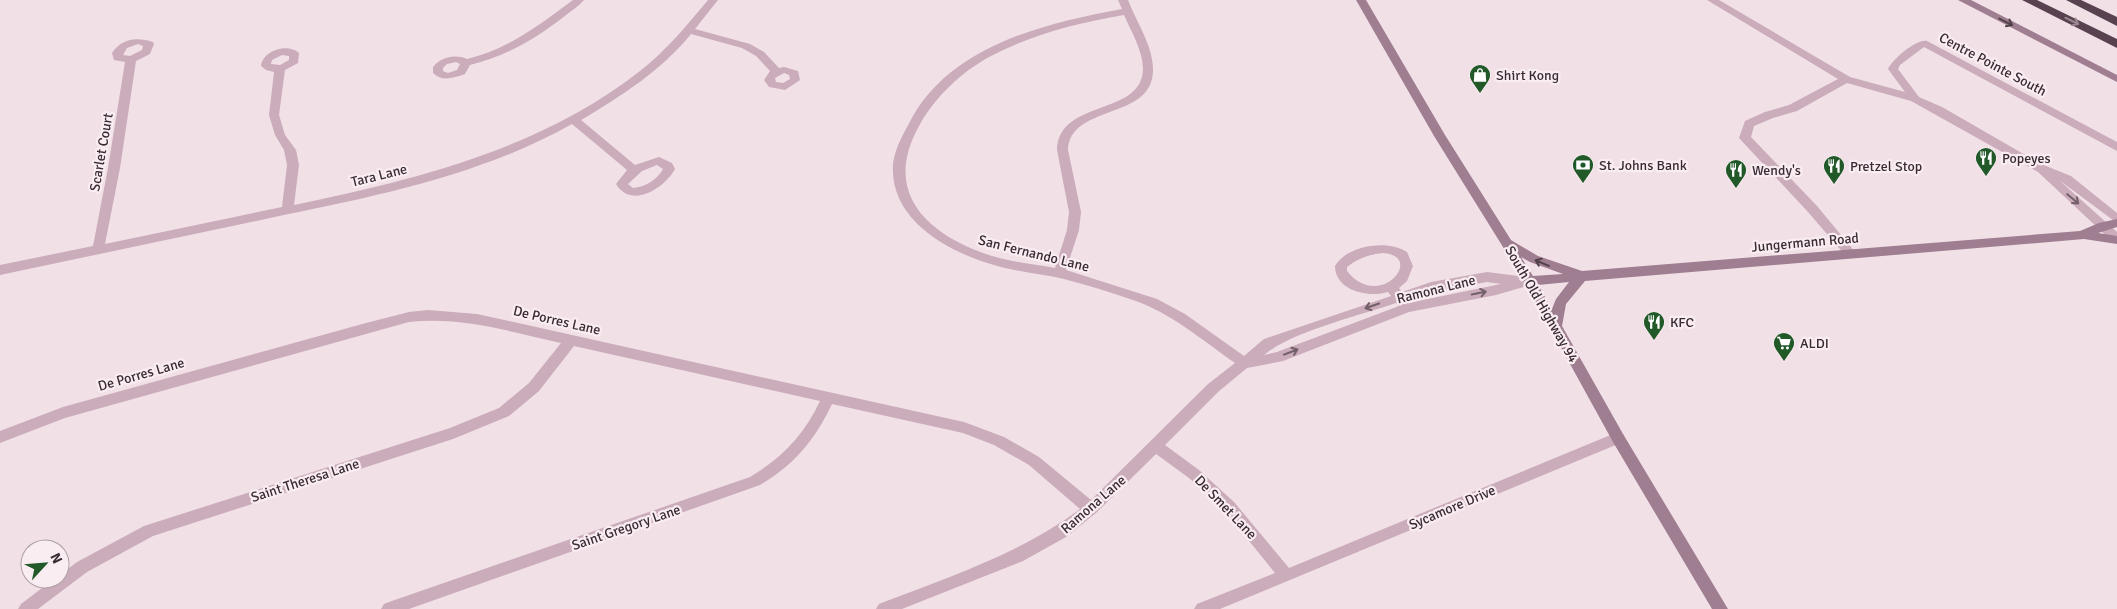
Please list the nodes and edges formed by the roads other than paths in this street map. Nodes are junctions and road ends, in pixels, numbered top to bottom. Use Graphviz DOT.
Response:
graph roads {
  1 [pos="579,0"];
  2 [pos="713,0"];
  3 [pos="1362,0"];
  4 [pos="1712,0"];
  5 [pos="1963,0"];
  6 [pos="2028,0"];
  7 [pos="2072,0"];
  8 [pos="1125,6"];
  9 [pos="2117,22"];
  10 [pos="690,32"];
  11 [pos="2117,44"];
  12 [pos="131,59"];
  13 [pos="466,63"];
  14 [pos="280,68"];
  15 [pos="777,72"];
  16 [pos="1846,79"];
  17 [pos="2117,79"];
  18 [pos="1915,99"];
  19 [pos="574,120"];
  20 [pos="2117,147"];
  21 [pos="2037,167"];
  22 [pos="634,171"];
  23 [pos="287,211"];
  24 [pos="2117,219"];
  25 [pos="2117,223"];
  26 [pos="2103,226"];
  27 [pos="2084,234"];
  28 [pos="2117,239"];
  29 [pos="1507,242"];
  30 [pos="98,249"];
  31 [pos="1850,253"];
  32 [pos="0,270"];
  33 [pos="1059,274"];
  34 [pos="1582,276"];
  35 [pos="1525,281"];
  36 [pos="1395,292"];
  37 [pos="1407,308"];
  38 [pos="1556,326"];
  39 [pos="1308,328"];
  40 [pos="571,340"];
  41 [pos="1318,342"];
  42 [pos="1244,363"];
  43 [pos="828,398"];
  44 [pos="0,437"];
  45 [pos="1618,438"];
  46 [pos="1156,446"];
  47 [pos="1091,509"];
  48 [pos="1286,576"];
  49 [pos="26,609"];
  50 [pos="389,609"];
  51 [pos="884,609"];
  52 [pos="1202,609"];
  53 [pos="1720,609"];
  1 -- 13 [label="street"];
  2 -- 10 [label="street, Tara Lane"];
  3 -- 29 [label="main road, South Old Highway 94"];
  4 -- 16 [label="street, Centre Pointe South"];
  5 -- 17 [label="main road, one-way"];
  6 -- 11 [label="highway, one-way"];
  7 -- 9 [label="highway"];
  8 -- 33 [label="street"];
  8 -- 33 [label="street, San Fernando Lane"];
  10 -- 15 [label="street"];
  10 -- 19 [label="street, Tara Lane"];
  12 -- 30 [label="street, Scarlet Court"];
  14 -- 23 [label="street"];
  16 -- 18 [label="street, Centre Pointe South"];
  16 -- 31 [label="street"];
  18 -- 20 [label="street, Centre Pointe South"];
  18 -- 21 [label="street, Centre Pointe South"];
  19 -- 22 [label="street"];
  19 -- 23 [label="street, Tara Lane"];
  21 -- 24 [label="street, Centre Pointe South"];
  21 -- 26 [label="street, Centre Pointe South, one-way"];
  23 -- 30 [label="street, Tara Lane"];
  25 -- 26 [label="main road, Jungermann Road"];
  26 -- 27 [label="main road, Jungermann Road"];
  26 -- 28 [label="street, Centre Pointe South"];
  27 -- 28 [label="main road, Jungermann Road"];
  27 -- 31 [label="main road, Jungermann Road"];
  34 -- 29 [label="main road, one-way"];
  29 -- 35 [label="main road, South Old Highway 94"];
  30 -- 32 [label="street, Tara Lane"];
  31 -- 34 [label="main road, Jungermann Road"];
  33 -- 42 [label="street, San Fernando Lane"];
  34 -- 35 [label="main road, Jungermann Road"];
  34 -- 38 [label="main road"];
  35 -- 36 [label="street, Ramona Lane"];
  37 -- 35 [label="street, Ramona Lane, one-way"];
  35 -- 38 [label="main road, South Old Highway 94"];
  36 -- 36 [label="street"];
  36 -- 37 [label="street"];
  36 -- 39 [label="street, Ramona Lane, one-way"];
  37 -- 41 [label="street, Ramona Lane"];
  38 -- 45 [label="main road, South Old Highway 94"];
  39 -- 41 [label="street"];
  39 -- 42 [label="street, Ramona Lane"];
  40 -- 43 [label="street, De Porres Lane"];
  40 -- 44 [label="street, De Porres Lane"];
  40 -- 49 [label="street, Saint Theresa Lane"];
  42 -- 41 [label="street, Ramona Lane, one-way"];
  42 -- 46 [label="street, Ramona Lane"];
  43 -- 47 [label="street, De Porres Lane"];
  43 -- 50 [label="street, Saint Gregory Lane"];
  45 -- 48 [label="street, Sycamore Drive"];
  45 -- 53 [label="main road, South Old Highway 94"];
  46 -- 47 [label="street, Ramona Lane"];
  46 -- 48 [label="street, De Smet Lane"];
  47 -- 51 [label="street, Ramona Lane"];
  48 -- 52 [label="street, Sycamore Drive"];
}
